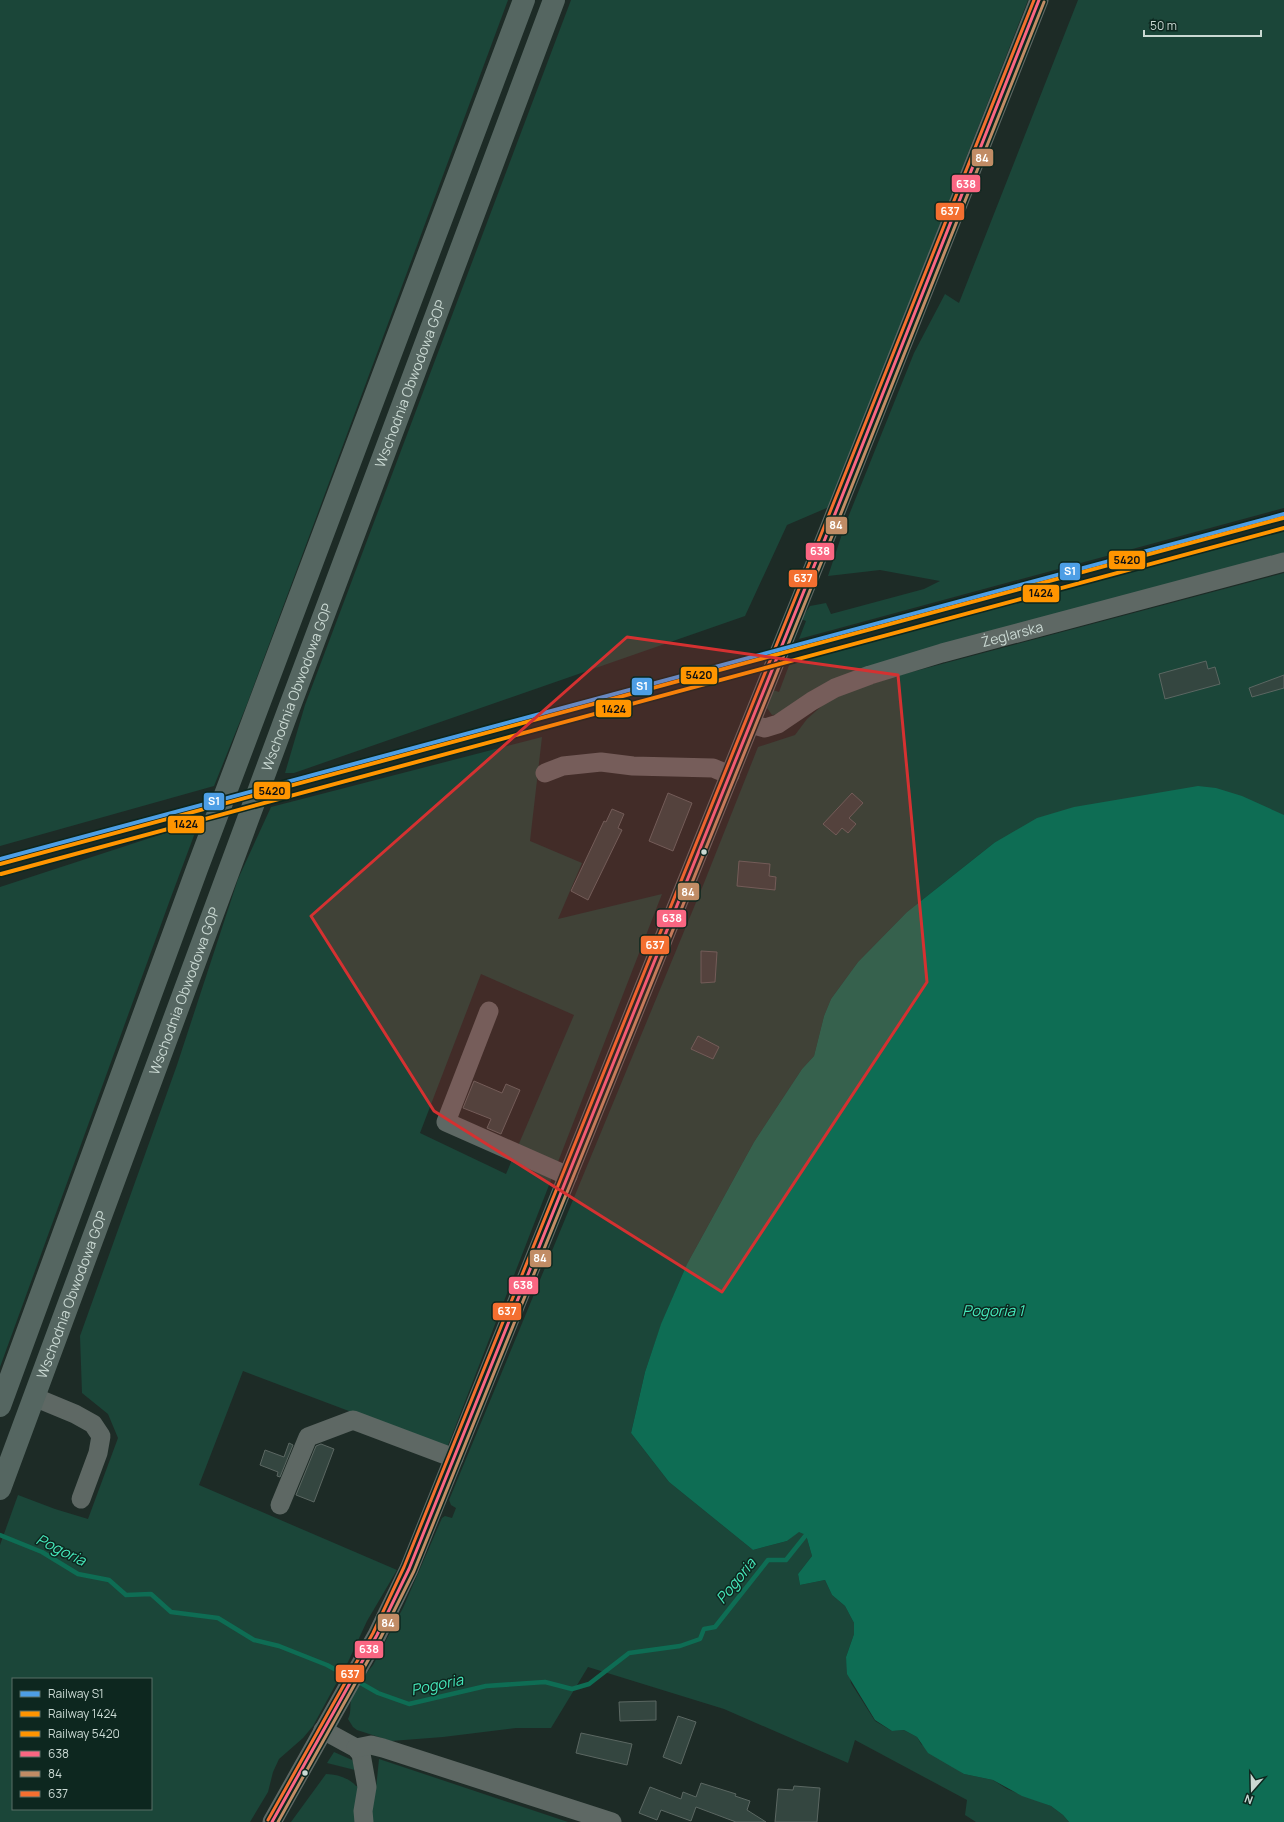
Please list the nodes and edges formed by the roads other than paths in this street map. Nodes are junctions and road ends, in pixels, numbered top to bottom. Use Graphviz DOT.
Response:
graph roads {
  1 [pos="524,0"];
  2 [pos="554,0"];
  3 [pos="1039,0"];
  4 [pos="1284,562"];
  5 [pos="751,724"];
  6 [pos="545,773"];
  7 [pos="730,775"];
  8 [pos="489,1011"];
  9 [pos="568,1176"];
  10 [pos="34,1397"];
  11 [pos="0,1406"];
  12 [pos="454,1458"];
  13 [pos="0,1489"];
  14 [pos="81,1498"];
  15 [pos="280,1505"];
  16 [pos="323,1730"];
  17 [pos="356,1748"];
  18 [pos="272,1822"];
  19 [pos="364,1822"];
  20 [pos="612,1822"];
  1 -- 11 [label="highway, Wschodnia Obwodowa GOP"];
  2 -- 10 [label="highway, Wschodnia Obwodowa GOP"];
  3 -- 5 [label="street"];
  4 -- 5 [label="street, Żeglarska"];
  5 -- 7 [label="street"];
  6 -- 7 [label="street"];
  7 -- 9 [label="street"];
  8 -- 9 [label="street"];
  9 -- 12 [label="street"];
  10 -- 13 [label="highway, Wschodnia Obwodowa GOP"];
  10 -- 14 [label="street"];
  12 -- 15 [label="street"];
  12 -- 16 [label="street"];
  16 -- 17 [label="street"];
  16 -- 18 [label="street"];
  17 -- 19 [label="street"];
  17 -- 20 [label="street"];
}
